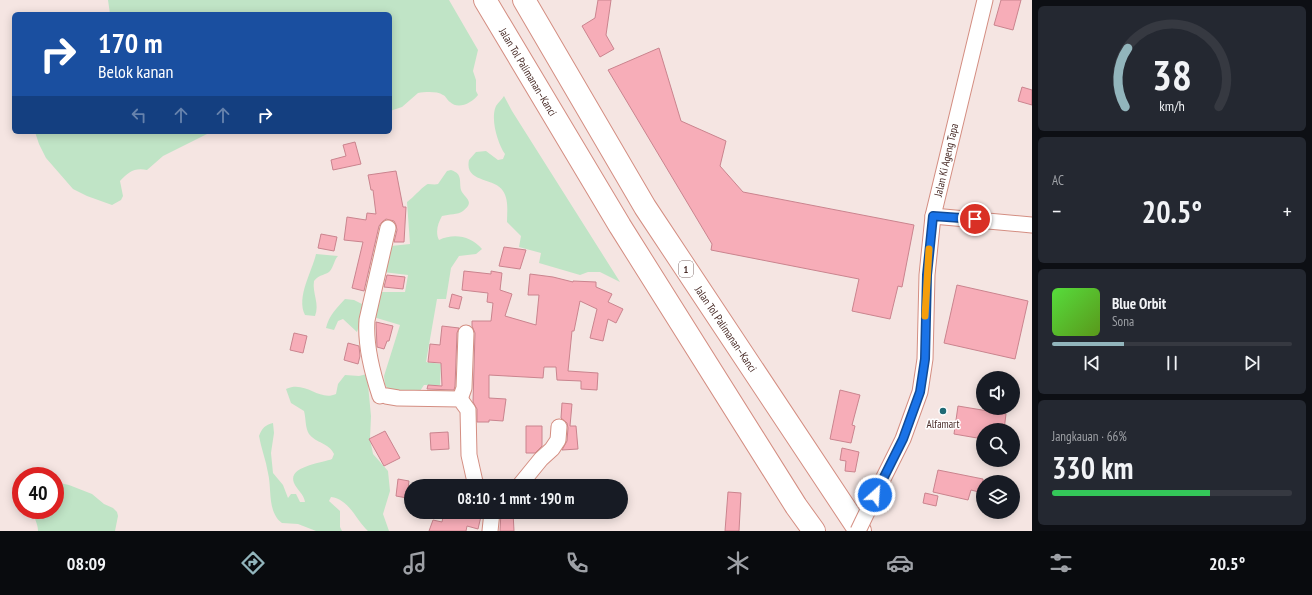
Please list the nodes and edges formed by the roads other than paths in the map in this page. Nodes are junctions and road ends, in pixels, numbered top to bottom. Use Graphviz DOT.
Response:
graph roads {
  1 [pos="485,0"];
  2 [pos="524,0"];
  3 [pos="985,0"];
  4 [pos="933,216"];
  5 [pos="1032,225"];
  6 [pos="388,228"];
  7 [pos="466,333"];
  8 [pos="460,399"];
  9 [pos="558,427"];
  10 [pos="474,479"];
  11 [pos="525,479"];
  12 [pos="491,519"];
  13 [pos="490,531"];
  14 [pos="814,531"];
  15 [pos="859,531"];
  1 -- 14 [label="highway, Jalan Tol Palimanan–Kanci"];
  2 -- 15 [label="highway, Jalan Tol Palimanan–Kanci / 1"];
  3 -- 4 [label="street, Jalan Ki Ageng Tapa"];
  4 -- 5 [label="street"];
  4 -- 15 [label="street, Jalan Ki Ageng Tapa, bridge"];
  6 -- 8 [label="street"];
  7 -- 8 [label="street"];
  8 -- 10 [label="street"];
  9 -- 11 [label="street"];
  12 -- 13 [label="street"];
}
